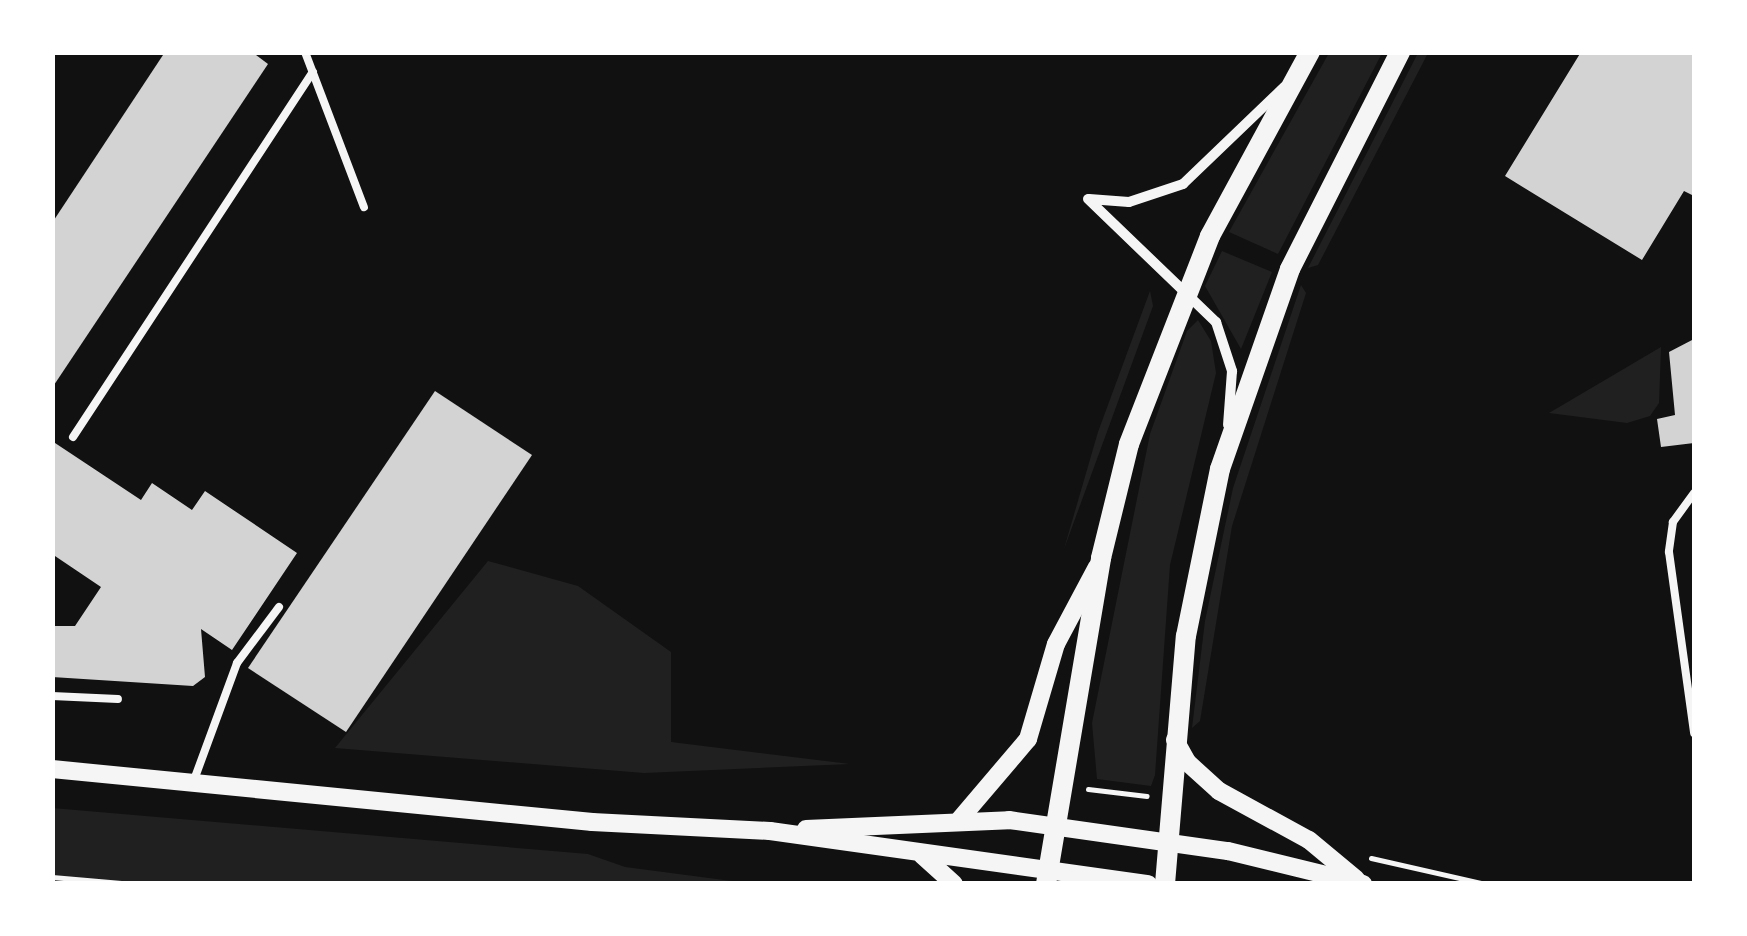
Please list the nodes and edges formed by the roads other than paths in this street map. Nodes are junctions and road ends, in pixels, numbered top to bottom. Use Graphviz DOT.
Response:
graph roads {
  1 [pos="306,52"];
  2 [pos="1400,52"];
  3 [pos="1302,65"];
  4 [pos="313,72"];
  5 [pos="364,207"];
  6 [pos="1185,292"];
  7 [pos="72,436"];
  8 [pos="1220,469"];
  9 [pos="1694,492"];
  10 [pos="1102,558"];
  11 [pos="280,607"];
  12 [pos="52,696"];
  13 [pos="118,699"];
  14 [pos="1694,731"];
  15 [pos="1175,740"];
  16 [pos="52,770"];
  17 [pos="193,783"];
  18 [pos="960,819"];
  19 [pos="1056,826"];
  20 [pos="770,831"];
  21 [pos="1168,842"];
  22 [pos="921,855"];
  23 [pos="1048,877"];
  24 [pos="1362,883"];
  25 [pos="954,884"];
  26 [pos="1148,884"];
  27 [pos="1165,884"];
  1 -- 4 [label="lane"];
  2 -- 8 [label="main road"];
  3 -- 6 [label="main road"];
  3 -- 6 [label="street"];
  4 -- 5 [label="lane"];
  4 -- 7 [label="lane"];
  6 -- 8 [label="street"];
  6 -- 10 [label="main road"];
  8 -- 15 [label="main road"];
  9 -- 14 [label="lane"];
  10 -- 18 [label="street"];
  10 -- 19 [label="main road"];
  11 -- 17 [label="lane"];
  12 -- 13 [label="lane"];
  15 -- 21 [label="main road"];
  15 -- 24 [label="street"];
  16 -- 17 [label="street"];
  17 -- 20 [label="street"];
  18 -- 19 [label="street"];
  18 -- 20 [label="street"];
  19 -- 21 [label="street"];
  19 -- 23 [label="main road"];
  20 -- 22 [label="street"];
  21 -- 24 [label="street"];
  21 -- 27 [label="main road"];
  22 -- 23 [label="street"];
  22 -- 25 [label="street"];
  23 -- 26 [label="street"];
}
